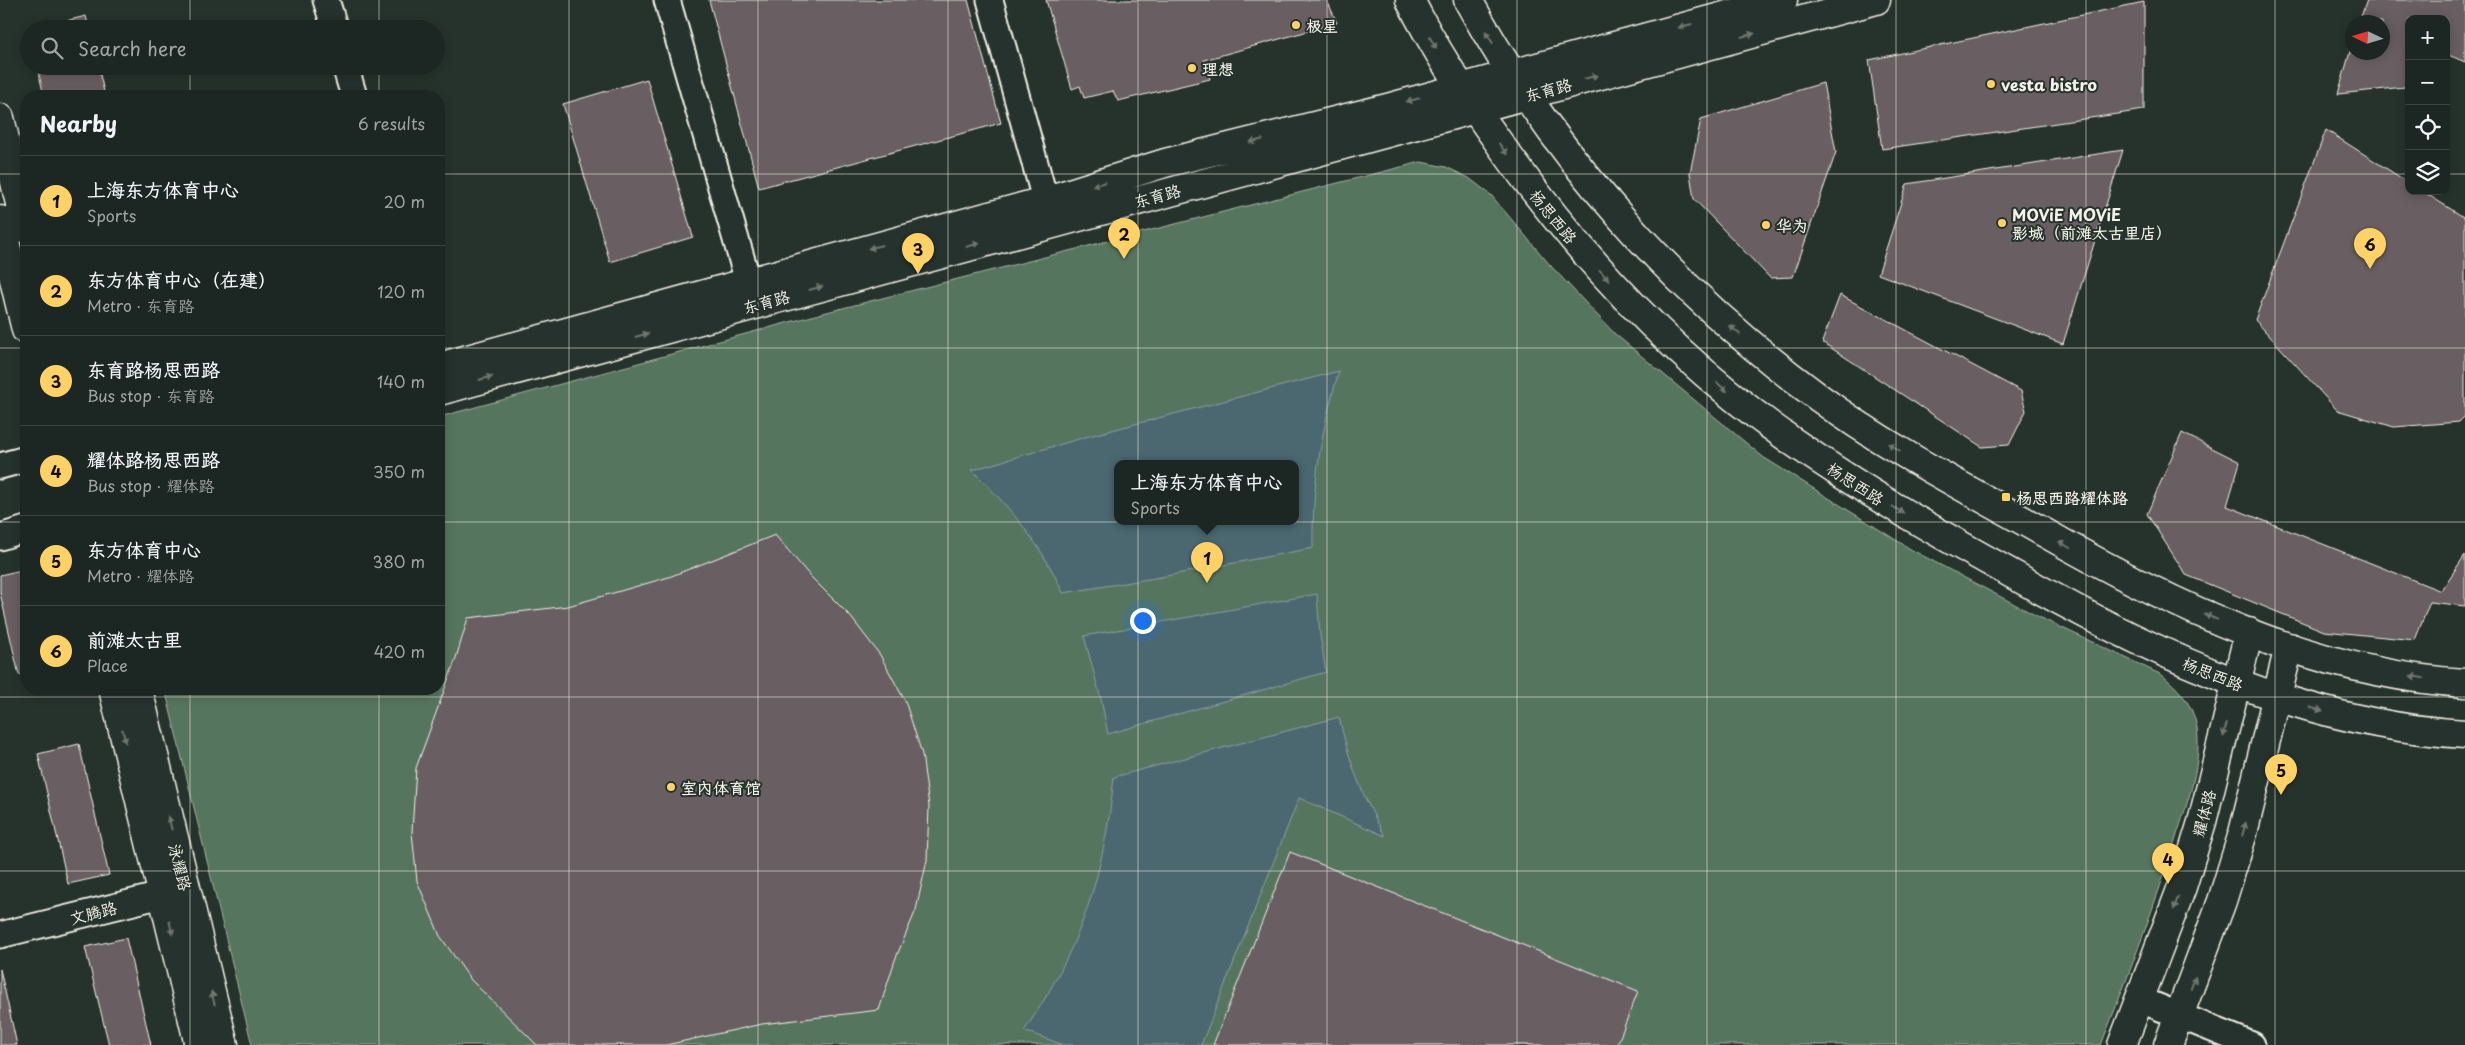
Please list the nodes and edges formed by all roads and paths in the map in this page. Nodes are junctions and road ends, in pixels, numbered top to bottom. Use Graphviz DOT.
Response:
graph roads {
  1 [pos="326,0"];
  2 [pos="667,0"];
  3 [pos="990,0"];
  4 [pos="1410,0"];
  5 [pos="1468,0"];
  6 [pos="1783,0"];
  7 [pos="1876,0"];
  8 [pos="332,20"];
  9 [pos="348,75"];
  10 [pos="1520,84"];
  11 [pos="352,90"];
  12 [pos="1467,98"];
  13 [pos="0,118"];
  14 [pos="20,203"];
  15 [pos="1048,212"];
  16 [pos="0,220"];
  17 [pos="751,294"];
  18 [pos="20,305"];
  19 [pos="445,366"];
  20 [pos="445,389"];
  21 [pos="20,461"];
  22 [pos="0,466"];
  23 [pos="20,531"];
  24 [pos="0,537"];
  25 [pos="2249,632"];
  26 [pos="2289,647"];
  27 [pos="2465,682"];
  28 [pos="2236,683"];
  29 [pos="115,695"];
  30 [pos="139,695"];
  31 [pos="2276,697"];
  32 [pos="2465,734"];
  33 [pos="175,892"];
  34 [pos="0,935"];
  35 [pos="2141,1000"];
  36 [pos="2180,1016"];
  37 [pos="199,1045"];
  38 [pos="224,1045"];
  39 [pos="2122,1045"];
  40 [pos="2168,1045"];
  41 [pos="2252,1045"];
  1 -- 8 [label="street"];
  2 -- 17 [label="street"];
  3 -- 15 [label="street"];
  4 -- 12 [label="street, 杨思西路, one-way"];
  10 -- 5 [label="street, one-way"];
  6 -- 10 [label="street, 东育路, one-way"];
  10 -- 7 [label="street, 东育路, one-way"];
  9 -- 11 [label="street"];
  10 -- 12 [label="street, 东育路"];
  25 -- 10 [label="street, one-way"];
  12 -- 15 [label="street, 东育路"];
  12 -- 28 [label="street, 杨思西路, one-way"];
  13 -- 14 [label="street"];
  15 -- 17 [label="street, 东育路"];
  16 -- 18 [label="street"];
  17 -- 19 [label="street, 东育路"];
  20 -- 17 [label="street, 东育路, one-way"];
  21 -- 22 [label="street"];
  23 -- 24 [label="street"];
  25 -- 26 [label="street"];
  25 -- 28 [label="street, 耀体路"];
  27 -- 26 [label="street, one-way"];
  26 -- 31 [label="street"];
  28 -- 31 [label="street, 杨思西路"];
  28 -- 35 [label="street, 耀体路, one-way"];
  29 -- 33 [label="street, 泳耀路, one-way"];
  33 -- 30 [label="street, 泳耀路, one-way"];
  31 -- 32 [label="street, 杨思西路, one-way"];
  36 -- 31 [label="street, one-way"];
  33 -- 34 [label="street, 文腾路"];
  33 -- 37 [label="street, 泳耀路, one-way"];
  38 -- 33 [label="street, 泳耀路, one-way"];
  35 -- 36 [label="street"];
  35 -- 39 [label="street, 耀体路"];
  36 -- 40 [label="street"];
  36 -- 41 [label="street"];
}
